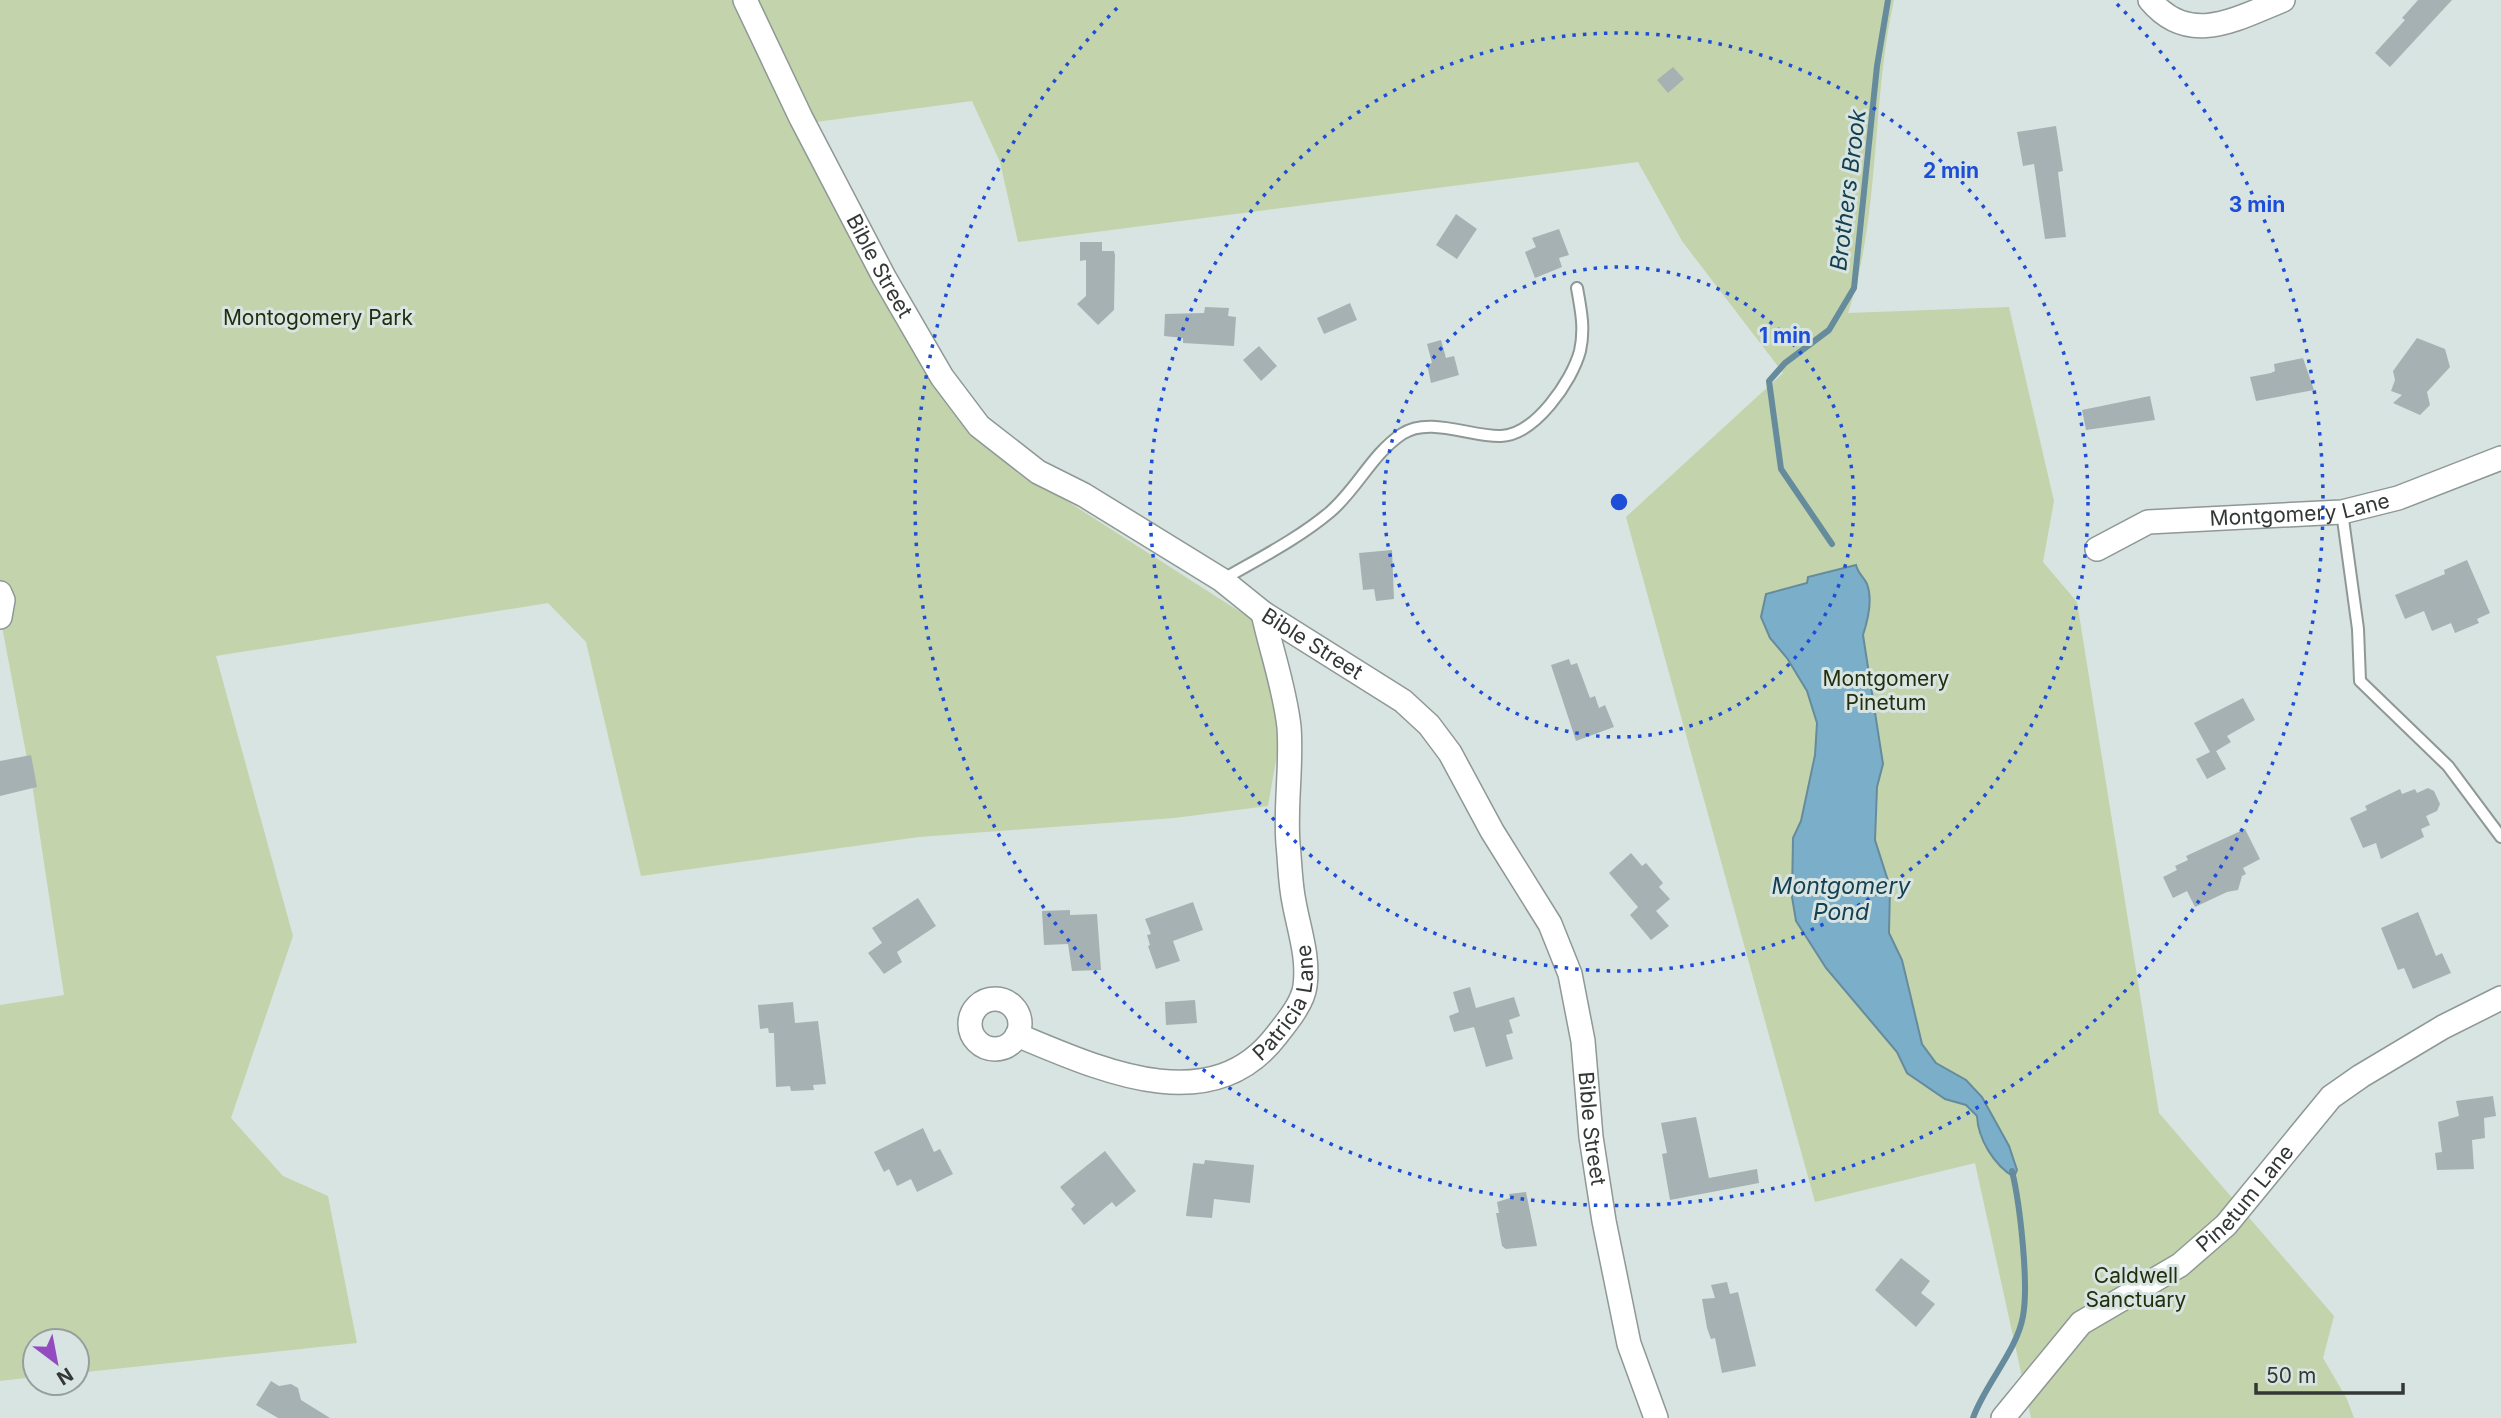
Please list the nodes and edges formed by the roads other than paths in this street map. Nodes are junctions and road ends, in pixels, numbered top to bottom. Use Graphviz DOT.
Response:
graph roads {
  1 [pos="745,0"];
  2 [pos="2150,0"];
  3 [pos="2283,0"];
  4 [pos="1577,288"];
  5 [pos="2501,458"];
  6 [pos="2342,512"];
  7 [pos="2097,549"];
  8 [pos="1222,580"];
  9 [pos="0,593"];
  10 [pos="1263,613"];
  11 [pos="0,617"];
  12 [pos="2501,837"];
  13 [pos="2501,998"];
  14 [pos="1017,1035"];
  15 [pos="1656,1418"];
  16 [pos="2003,1418"];
  1 -- 8 [label="street, Bible Street"];
  2 -- 3 [label="street"];
  4 -- 8 [label="lane"];
  5 -- 6 [label="street, Montgomery Lane"];
  6 -- 7 [label="street, Montgomery Lane"];
  6 -- 12 [label="lane"];
  8 -- 10 [label="street, Bible Street"];
  9 -- 11 [label="street"];
  10 -- 14 [label="street, Patricia Lane"];
  10 -- 15 [label="street, Bible Street"];
  13 -- 16 [label="street, Pinetum Lane"];
}
